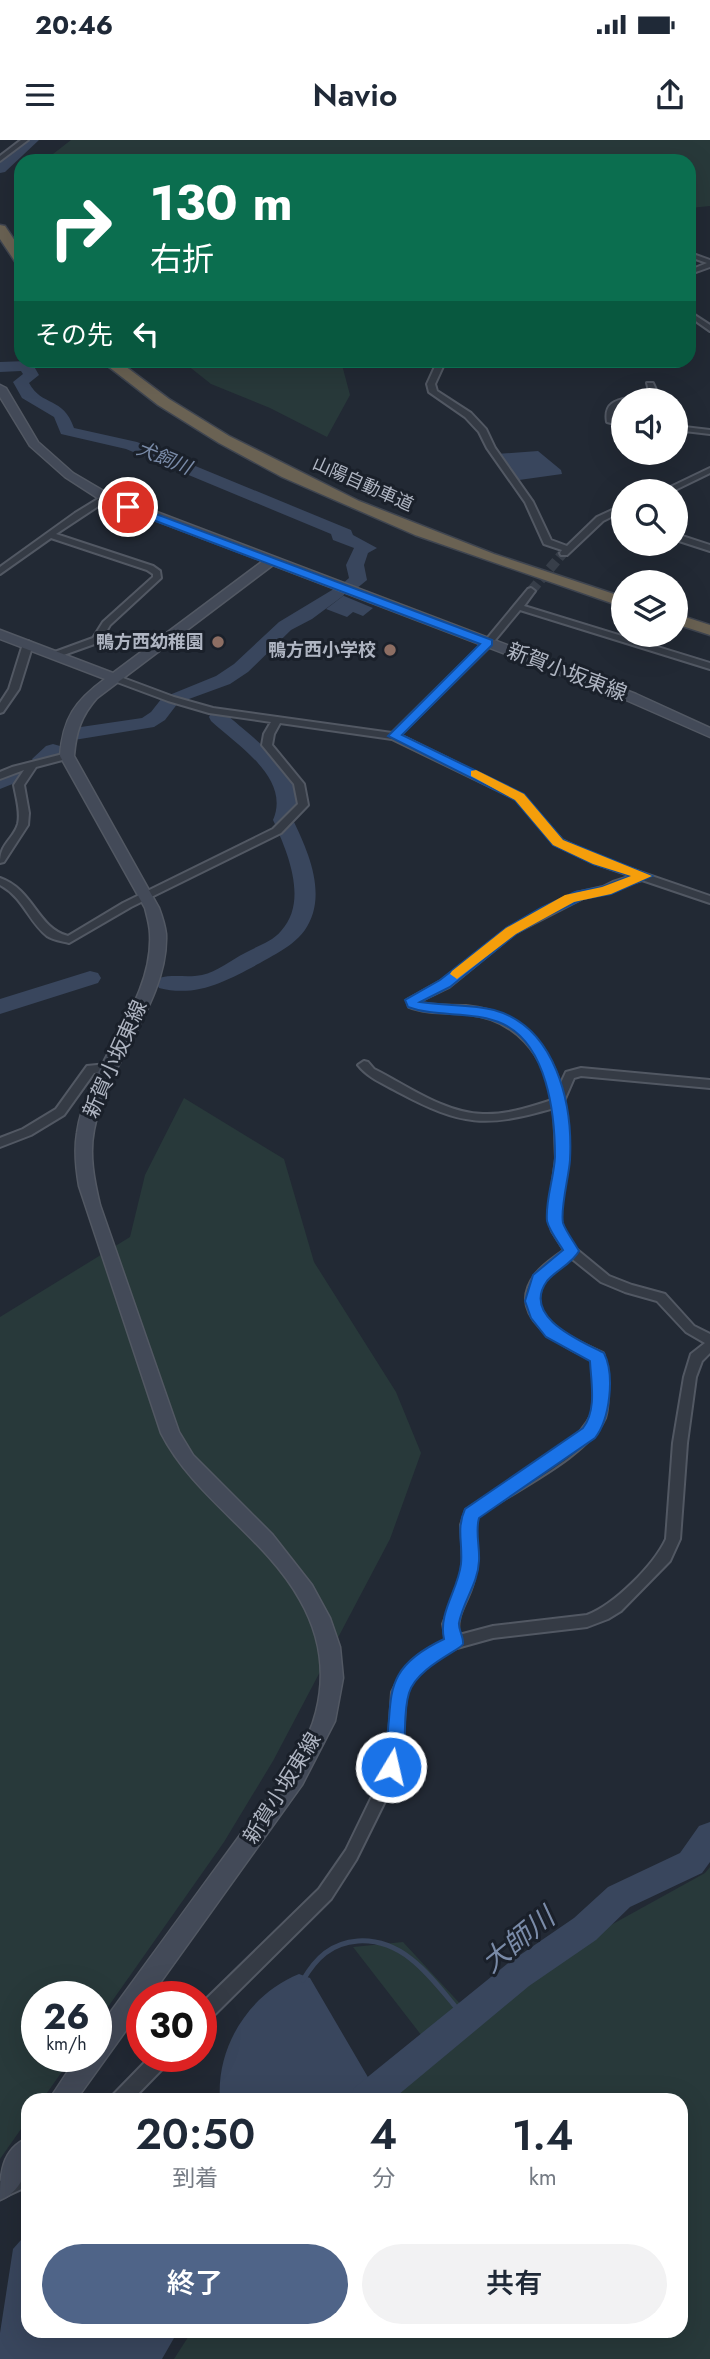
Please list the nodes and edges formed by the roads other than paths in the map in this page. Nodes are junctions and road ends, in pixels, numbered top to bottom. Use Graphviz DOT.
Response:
graph roads {
  1 [pos="25,140"];
  2 [pos="0,159"];
  3 [pos="0,229"];
  4 [pos="0,252"];
  5 [pos="14,259"];
  6 [pos="14,263"];
  7 [pos="696,318"];
  8 [pos="696,322"];
  9 [pos="701,322"];
  10 [pos="710,329"];
  11 [pos="119,368"];
  12 [pos="137,368"];
  13 [pos="438,368"];
  14 [pos="650,385"];
  15 [pos="651,388"];
  16 [pos="2,395"];
  17 [pos="688,429"];
  18 [pos="710,432"];
  19 [pos="710,470"];
  20 [pos="688,481"];
  21 [pos="106,497"];
  22 [pos="611,513"];
  23 [pos="606,515"];
  24 [pos="611,516"];
  25 [pos="52,535"];
  26 [pos="688,541"];
  27 [pos="710,548"];
  28 [pos="565,551"];
  29 [pos="272,560"];
  30 [pos="0,571"];
  31 [pos="611,588"];
  32 [pos="531,591"];
  33 [pos="611,598"];
  34 [pos="519,607"];
  35 [pos="688,612"];
  36 [pos="710,619"];
  37 [pos="688,623"];
  38 [pos="710,629"];
  39 [pos="0,634"];
  40 [pos="488,643"];
  41 [pos="28,644"];
  42 [pos="55,655"];
  43 [pos="710,666"];
  44 [pos="112,677"];
  45 [pos="0,710"];
  46 [pos="276,721"];
  47 [pos="710,733"];
  48 [pos="394,736"];
  49 [pos="67,756"];
  50 [pos="31,766"];
  51 [pos="0,776"];
  52 [pos="0,860"];
  53 [pos="645,876"];
  54 [pos="0,881"];
  55 [pos="145,896"];
  56 [pos="710,900"];
  57 [pos="364,1065"];
  58 [pos="107,1068"];
  59 [pos="710,1084"];
  60 [pos="557,1103"];
  61 [pos="0,1143"];
  62 [pos="571,1251"];
  63 [pos="710,1340"];
  64 [pos="710,1346"];
  65 [pos="454,1643"];
  66 [pos="217,2000"];
  67 [pos="112,2031"];
  68 [pos="82,2072"];
  69 [pos="147,2072"];
  70 [pos="66,2093"];
  71 [pos="127,2093"];
  72 [pos="21,2160"];
  73 [pos="21,2179"];
  74 [pos="0,2189"];
  1 -- 2 [label="street"];
  3 -- 5 [label="highway"];
  4 -- 6 [label="highway"];
  7 -- 9 [label="street"];
  8 -- 9 [label="street"];
  9 -- 10 [label="street"];
  11 -- 33 [label="highway, 山陽自動車道"];
  12 -- 31 [label="highway, 山陽自動車道"];
  13 -- 28 [label="street"];
  14 -- 15 [label="street"];
  16 -- 21 [label="main road, 新賀小坂東線"];
  17 -- 18 [label="street"];
  19 -- 20 [label="street"];
  21 -- 25 [label="street"];
  21 -- 29 [label="main road, 新賀小坂東線"];
  22 -- 23 [label="street"];
  23 -- 24 [label="street"];
  23 -- 28 [label="street"];
  25 -- 30 [label="street"];
  25 -- 42 [label="street"];
  26 -- 27 [label="street"];
  29 -- 40 [label="main road, 新賀小坂東線"];
  29 -- 44 [label="main road"];
  32 -- 34 [label="street"];
  34 -- 40 [label="street"];
  34 -- 43 [label="street"];
  35 -- 36 [label="highway"];
  37 -- 38 [label="highway"];
  39 -- 41 [label="main road"];
  40 -- 47 [label="main road, 新賀小坂東線"];
  40 -- 48 [label="street"];
  41 -- 42 [label="main road"];
  41 -- 45 [label="street"];
  42 -- 44 [label="main road"];
  44 -- 46 [label="street"];
  44 -- 49 [label="main road"];
  46 -- 48 [label="street"];
  46 -- 55 [label="street"];
  48 -- 53 [label="street"];
  49 -- 50 [label="street"];
  49 -- 55 [label="main road, 新賀小坂東線"];
  50 -- 51 [label="street"];
  50 -- 52 [label="street"];
  53 -- 56 [label="street"];
  53 -- 60 [label="street"];
  54 -- 55 [label="street"];
  55 -- 58 [label="main road, 新賀小坂東線"];
  57 -- 60 [label="street"];
  58 -- 61 [label="street"];
  58 -- 67 [label="main road, 新賀小坂東線"];
  59 -- 60 [label="street"];
  60 -- 62 [label="street"];
  62 -- 63 [label="street"];
  62 -- 65 [label="street"];
  64 -- 65 [label="street"];
  65 -- 66 [label="street"];
  68 -- 70 [label="main road, 新賀小坂東線"];
  69 -- 71 [label="street"];
  72 -- 74 [label="main road"];
  73 -- 74 [label="street"];
}
